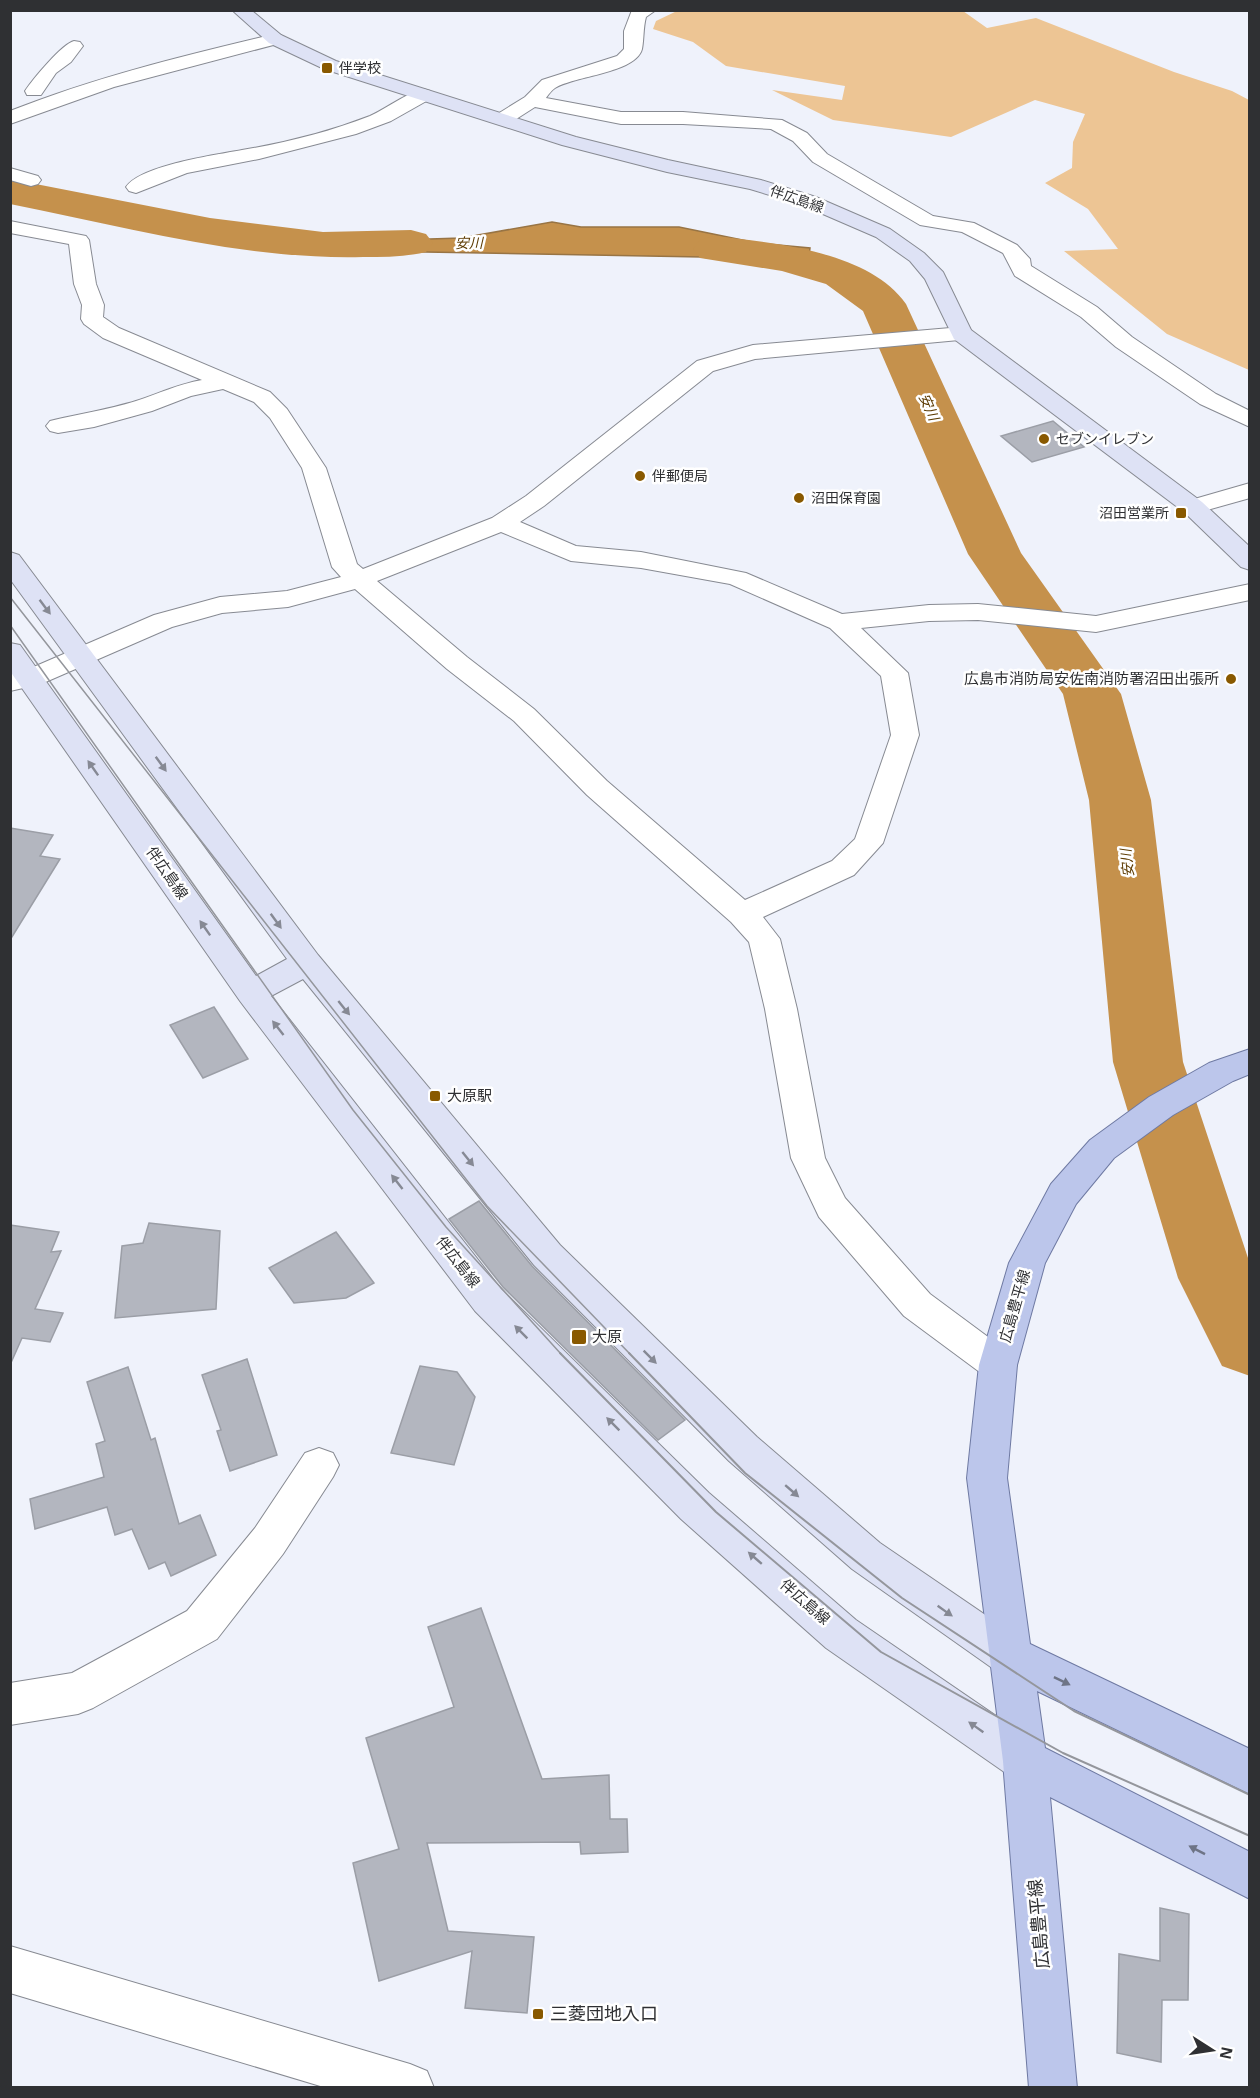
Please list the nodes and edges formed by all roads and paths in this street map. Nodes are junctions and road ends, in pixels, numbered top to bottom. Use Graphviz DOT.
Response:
graph roads {
  1 [pos="240,10"];
  2 [pos="648,10"];
  3 [pos="275,39"];
  4 [pos="74,46"];
  5 [pos="423,95"];
  6 [pos="58,98"];
  7 [pos="532,101"];
  8 [pos="10,118"];
  9 [pos="503,119"];
  10 [pos="10,174"];
  11 [pos="31,180"];
  12 [pos="136,187"];
  13 [pos="10,228"];
  14 [pos="952,335"];
  15 [pos="224,382"];
  16 [pos="1250,420"];
  17 [pos="58,426"];
  18 [pos="1250,490"];
  19 [pos="1193,507"];
  20 [pos="501,523"];
  21 [pos="10,560"];
  22 [pos="1250,562"];
  23 [pos="358,580"];
  24 [pos="1250,592"];
  25 [pos="838,622"];
  26 [pos="10,651"];
  27 [pos="82,656"];
  28 [pos="21,681"];
  29 [pos="742,914"];
  30 [pos="307,963"];
  31 [pos="251,993"];
  32 [pos="1235,1067"];
  33 [pos="998,1365"];
  34 [pos="319,1465"];
  35 [pos="1010,1656"];
  36 [pos="10,1704"];
  37 [pos="1024,1761"];
  38 [pos="1250,1772"];
  39 [pos="1250,1876"];
  40 [pos="10,1969"];
  41 [pos="410,2088"];
  42 [pos="1053,2088"];
  1 -- 3 [label="main road, 伴広島線"];
  2 -- 7 [label="street"];
  3 -- 5 [label="main road, 伴広島線"];
  3 -- 6 [label="street"];
  4 -- 6 [label="street"];
  5 -- 9 [label="main road, 伴広島線"];
  5 -- 12 [label="street"];
  6 -- 8 [label="street"];
  7 -- 9 [label="street"];
  7 -- 16 [label="street"];
  9 -- 14 [label="main road, 伴広島線"];
  10 -- 11 [label="street"];
  13 -- 15 [label="street"];
  14 -- 19 [label="main road, 伴広島線"];
  14 -- 20 [label="street"];
  15 -- 17 [label="street"];
  15 -- 23 [label="street"];
  18 -- 19 [label="street"];
  19 -- 22 [label="main road, 伴広島線"];
  20 -- 23 [label="street"];
  20 -- 25 [label="street"];
  21 -- 27 [label="main road, one-way"];
  23 -- 27 [label="street"];
  23 -- 29 [label="street"];
  24 -- 25 [label="street"];
  25 -- 29 [label="street"];
  26 -- 28 [label="main road, 伴広島線"];
  27 -- 28 [label="street"];
  27 -- 30 [label="main road, one-way"];
  31 -- 28 [label="main road, 伴広島線, one-way"];
  29 -- 33 [label="street"];
  30 -- 31 [label="main road"];
  30 -- 35 [label="main road, one-way"];
  37 -- 31 [label="main road, 伴広島線, one-way"];
  32 -- 33 [label="main road, 広島豊平線"];
  33 -- 35 [label="main road, 広島豊平線"];
  34 -- 36 [label="street"];
  35 -- 37 [label="main road, 広島豊平線"];
  35 -- 38 [label="main road, one-way"];
  39 -- 37 [label="main road, one-way"];
  37 -- 42 [label="main road, 広島豊平線"];
  40 -- 41 [label="street"];
}
